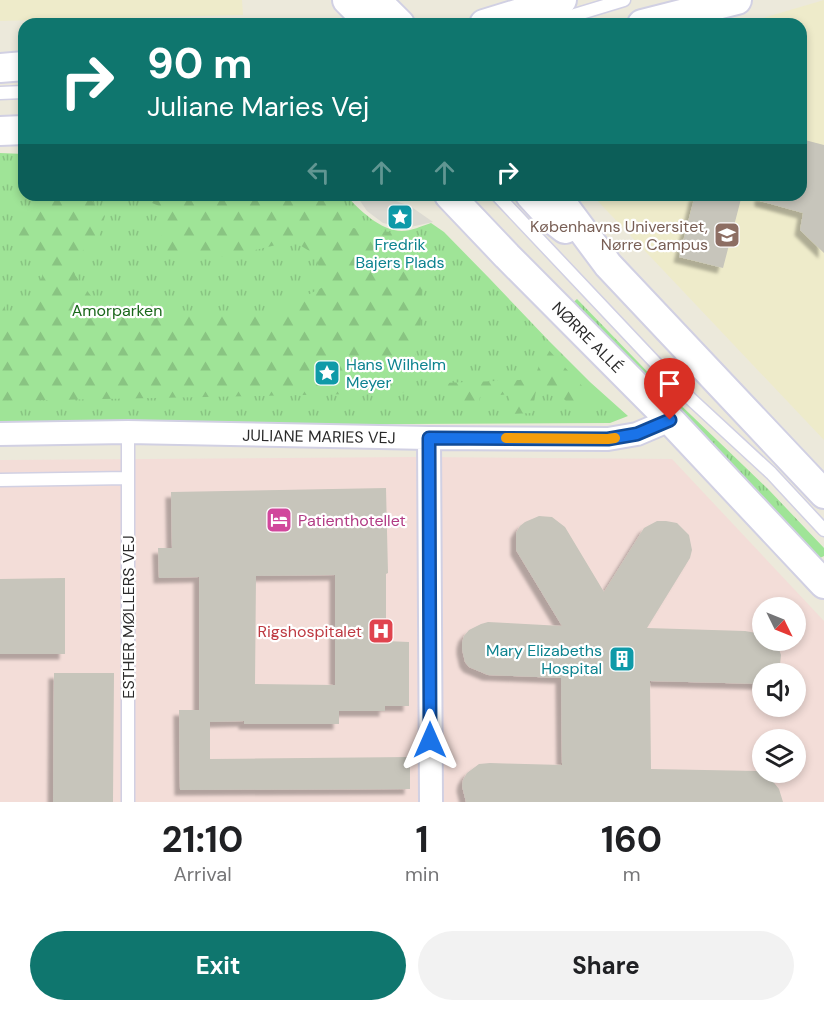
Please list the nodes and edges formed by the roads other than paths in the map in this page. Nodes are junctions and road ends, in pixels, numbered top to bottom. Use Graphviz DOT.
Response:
graph roads {
  1 [pos="326,0"];
  2 [pos="347,0"];
  3 [pos="376,0"];
  4 [pos="562,0"];
  5 [pos="624,0"];
  6 [pos="737,0"];
  7 [pos="338,18"];
  8 [pos="365,18"];
  9 [pos="394,18"];
  10 [pos="504,18"];
  11 [pos="565,18"];
  12 [pos="666,18"];
  13 [pos="18,66"];
  14 [pos="0,68"];
  15 [pos="18,92"];
  16 [pos="0,93"];
  17 [pos="455,201"];
  18 [pos="503,201"];
  19 [pos="536,201"];
  20 [pos="560,201"];
  21 [pos="608,265"];
  22 [pos="670,420"];
  23 [pos="128,432"];
  24 [pos="0,434"];
  25 [pos="429,438"];
  26 [pos="128,478"];
  27 [pos="0,480"];
  28 [pos="824,494"];
  29 [pos="824,530"];
  30 [pos="824,584"];
  31 [pos="128,802"];
  32 [pos="431,802"];
  1 -- 7 [label="street"];
  2 -- 8 [label="street"];
  3 -- 9 [label="street"];
  4 -- 10 [label="street"];
  5 -- 11 [label="lane"];
  6 -- 12 [label="street"];
  13 -- 14 [label="street"];
  15 -- 16 [label="lane"];
  17 -- 22 [label="street, NØRRE ALLÉ"];
  18 -- 29 [label="lane"];
  19 -- 21 [label="street"];
  20 -- 21 [label="street"];
  21 -- 28 [label="street"];
  22 -- 25 [label="street, JULIANE MARIES VEJ"];
  22 -- 30 [label="street, NØRRE ALLÉ"];
  23 -- 24 [label="street, JULIANE MARIES VEJ"];
  23 -- 25 [label="street, JULIANE MARIES VEJ"];
  23 -- 26 [label="lane, ESTHER MØLLERS VEJ"];
  25 -- 32 [label="street"];
  26 -- 27 [label="lane"];
  26 -- 31 [label="lane, ESTHER MØLLERS VEJ"];
}
